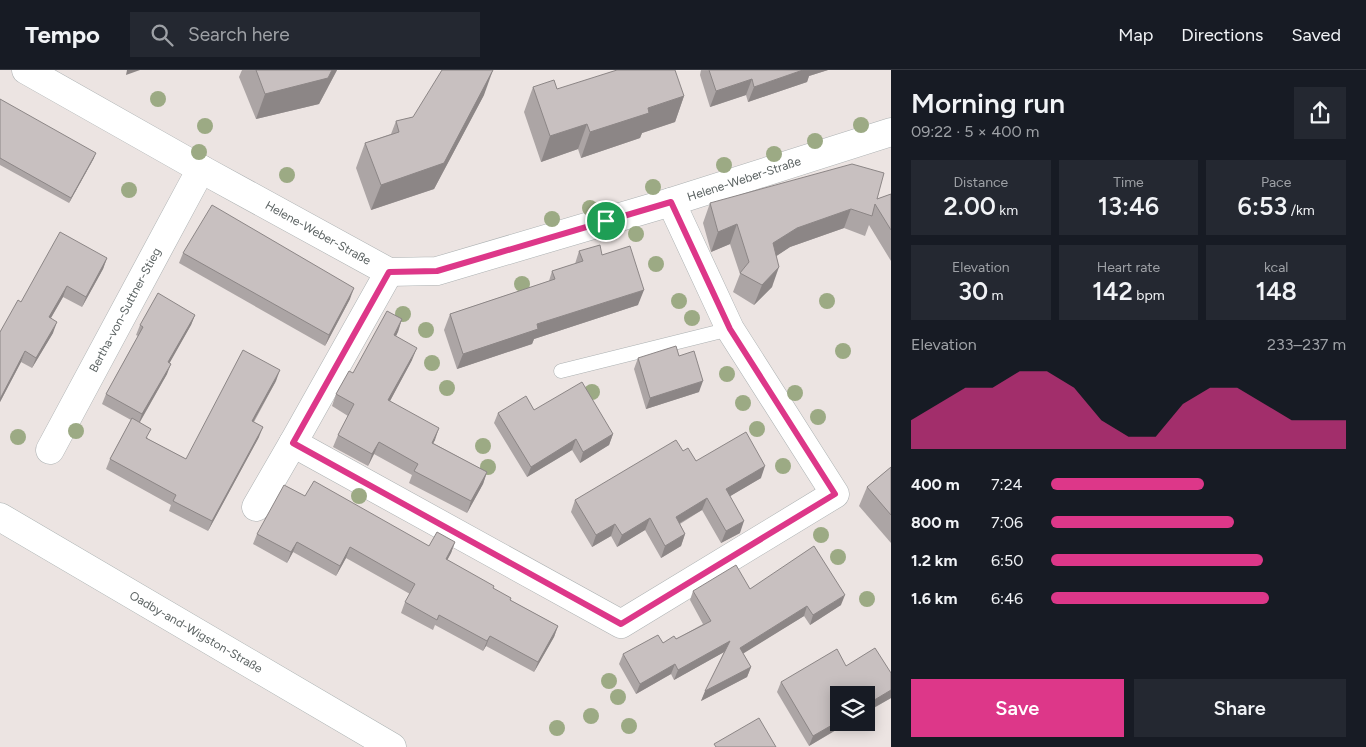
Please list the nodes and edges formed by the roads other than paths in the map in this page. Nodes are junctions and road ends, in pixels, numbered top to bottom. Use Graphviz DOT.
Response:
graph roads {
  1 [pos="26,70"];
  2 [pos="891,132"];
  3 [pos="201,169"];
  4 [pos="671,202"];
  5 [pos="389,272"];
  6 [pos="730,329"];
  7 [pos="561,371"];
  8 [pos="293,443"];
  9 [pos="50,450"];
  10 [pos="256,507"];
  11 [pos="0,517"];
  12 [pos="392,747"];
  1 -- 3 [label="street, Helene-Weber-Straße"];
  2 -- 4 [label="street, Helene-Weber-Straße"];
  3 -- 5 [label="street, Helene-Weber-Straße"];
  3 -- 9 [label="street, Bertha-von-Suttner-Stieg"];
  4 -- 5 [label="street, Helene-Weber-Straße"];
  4 -- 6 [label="street"];
  5 -- 8 [label="street"];
  6 -- 7 [label="lane"];
  6 -- 8 [label="street"];
  8 -- 10 [label="street"];
  11 -- 12 [label="street, Oadby-and-Wigston-Straße"];
}
